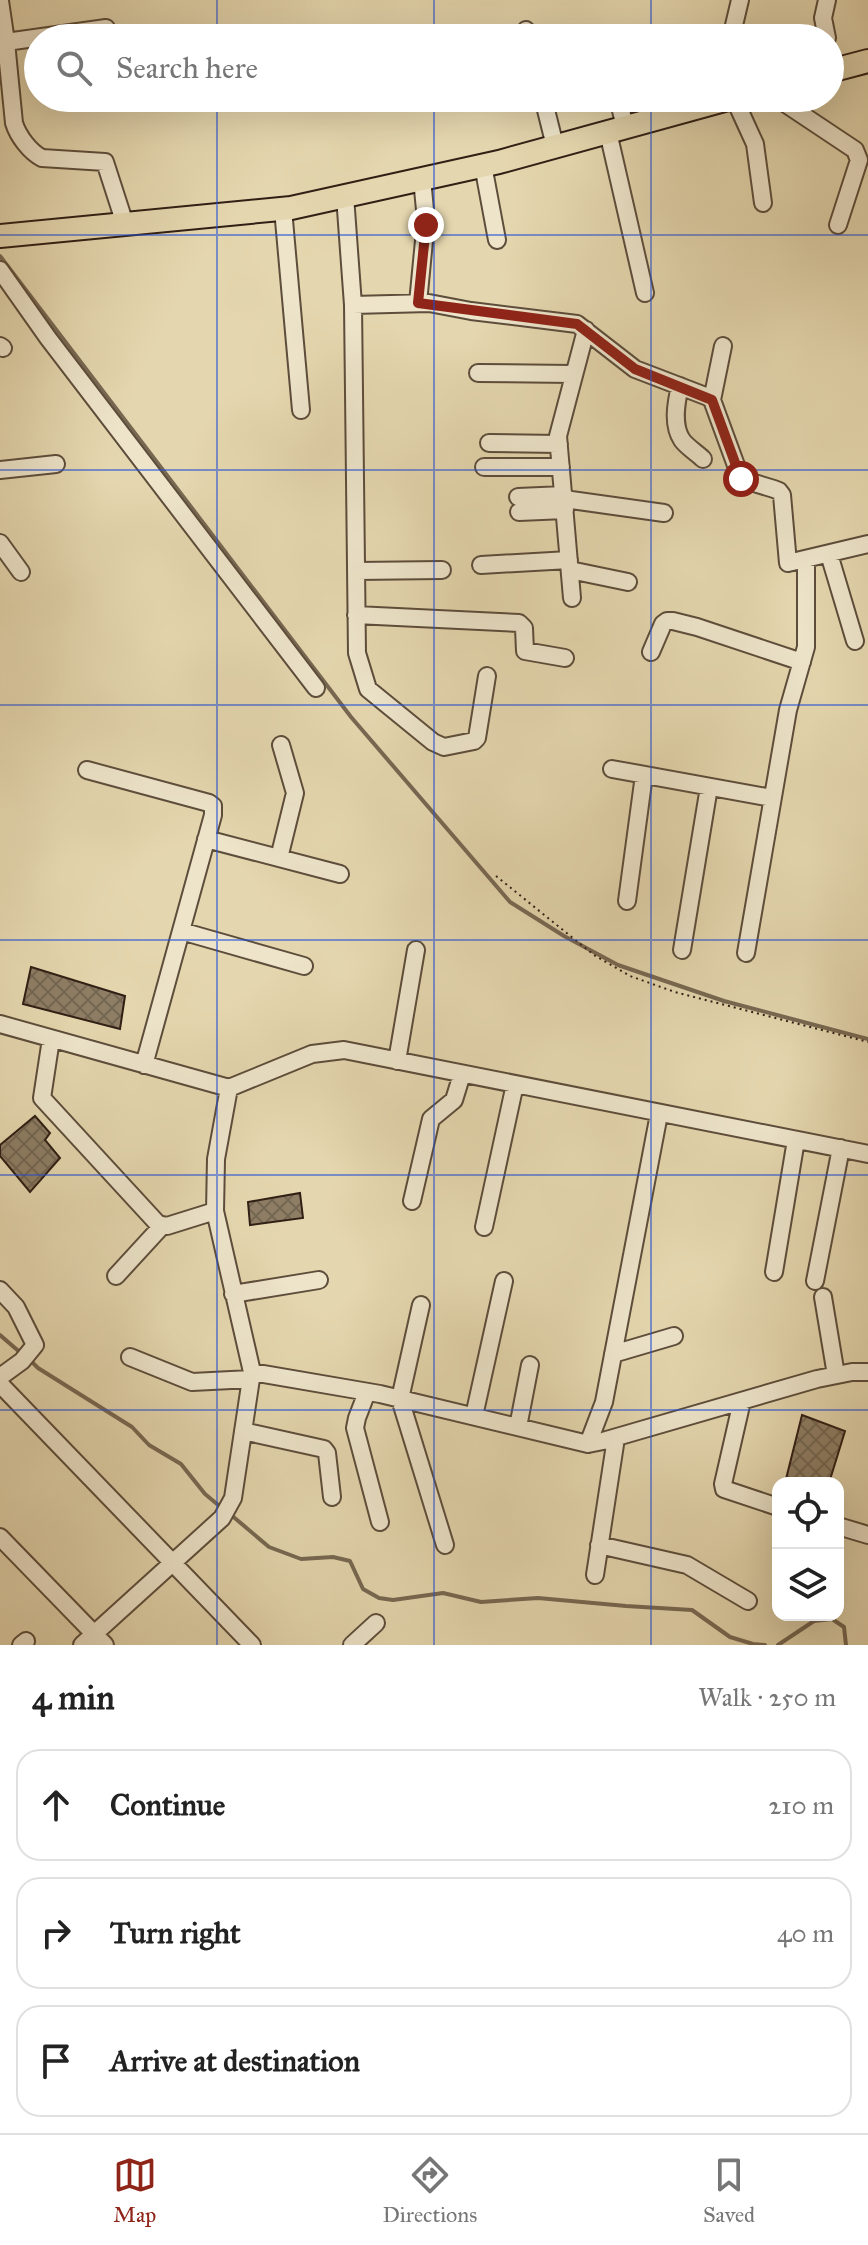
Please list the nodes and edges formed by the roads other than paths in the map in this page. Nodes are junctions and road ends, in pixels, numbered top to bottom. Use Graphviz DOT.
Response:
graph roads {
  1 [pos="740,0"];
  2 [pos="827,0"];
  3 [pos="0,1"];
  4 [pos="734,24"];
  5 [pos="824,24"];
  6 [pos="24,39"];
  7 [pos="6,42"];
  8 [pos="868,61"];
  9 [pos="844,64"];
  10 [pos="546,112"];
  11 [pos="617,112"];
  12 [pos="682,112"];
  13 [pos="740,112"];
  14 [pos="798,112"];
  15 [pos="616,130"];
  16 [pos="555,146"];
  17 [pos="483,165"];
  18 [pos="422,179"];
  19 [pos="345,196"];
  20 [pos="763,203"];
  21 [pos="283,209"];
  22 [pos="125,224"];
  23 [pos="838,225"];
  24 [pos="0,236"];
  25 [pos="497,240"];
  26 [pos="0,270"];
  27 [pos="645,293"];
  28 [pos="418,303"];
  29 [pos="353,305"];
  30 [pos="586,330"];
  31 [pos="723,346"];
  32 [pos="478,373"];
  33 [pos="573,374"];
  34 [pos="680,386"];
  35 [pos="712,400"];
  36 [pos="301,410"];
  37 [pos="489,443"];
  38 [pos="559,444"];
  39 [pos="703,459"];
  40 [pos="56,464"];
  41 [pos="484,467"];
  42 [pos="561,467"];
  43 [pos="0,470"];
  44 [pos="564,501"];
  45 [pos="518,505"];
  46 [pos="664,513"];
  47 [pos="0,543"];
  48 [pos="868,544"];
  49 [pos="829,554"];
  50 [pos="806,560"];
  51 [pos="481,565"];
  52 [pos="570,565"];
  53 [pos="442,570"];
  54 [pos="356,571"];
  55 [pos="21,572"];
  56 [pos="628,582"];
  57 [pos="572,598"];
  58 [pos="356,615"];
  59 [pos="855,641"];
  60 [pos="651,652"];
  61 [pos="565,658"];
  62 [pos="802,662"];
  63 [pos="487,676"];
  64 [pos="316,688"];
  65 [pos="281,745"];
  66 [pos="612,769"];
  67 [pos="87,770"];
  68 [pos="644,775"];
  69 [pos="709,787"];
  70 [pos="772,798"];
  71 [pos="206,839"];
  72 [pos="279,858"];
  73 [pos="340,874"];
  74 [pos="627,901"];
  75 [pos="181,931"];
  76 [pos="416,950"];
  77 [pos="682,950"];
  78 [pos="746,953"];
  79 [pos="304,966"];
  80 [pos="0,1024"];
  81 [pos="51,1039"];
  82 [pos="397,1061"];
  83 [pos="144,1065"];
  84 [pos="462,1074"];
  85 [pos="510,1083"];
  86 [pos="229,1088"];
  87 [pos="659,1114"];
  88 [pos="796,1140"];
  89 [pos="841,1148"];
  90 [pos="868,1154"];
  91 [pos="412,1201"];
  92 [pos="479,1201"];
  93 [pos="215,1211"];
  94 [pos="161,1227"];
  95 [pos="484,1227"];
  96 [pos="774,1272"];
  97 [pos="116,1276"];
  98 [pos="319,1280"];
  99 [pos="504,1281"];
  100 [pos="815,1281"];
  101 [pos="0,1290"];
  102 [pos="233,1294"];
  103 [pos="823,1297"];
  104 [pos="421,1305"];
  105 [pos="674,1336"];
  106 [pos="613,1354"];
  107 [pos="130,1357"];
  108 [pos="530,1365"];
  109 [pos="868,1372"];
  110 [pos="251,1375"];
  111 [pos="836,1375"];
  112 [pos="0,1377"];
  113 [pos="0,1384"];
  114 [pos="367,1392"];
  115 [pos="400,1399"];
  116 [pos="742,1401"];
  117 [pos="474,1416"];
  118 [pos="518,1427"];
  119 [pos="243,1431"];
  120 [pos="616,1438"];
  121 [pos="588,1444"];
  122 [pos="332,1497"];
  123 [pos="772,1505"];
  124 [pos="380,1522"];
  125 [pos="844,1528"];
  126 [pos="868,1535"];
  127 [pos="0,1537"];
  128 [pos="445,1545"];
  129 [pos="599,1545"];
  130 [pos="173,1562"];
  131 [pos="595,1575"];
  132 [pos="748,1601"];
  133 [pos="376,1623"];
  134 [pos="94,1641"];
  135 [pos="252,1645"];
  136 [pos="352,1645"];
  1 -- 4 [label="street"];
  2 -- 5 [label="street"];
  3 -- 7 [label="street"];
  6 -- 7 [label="street"];
  7 -- 22 [label="street"];
  8 -- 9 [label="main road"];
  10 -- 16 [label="street"];
  11 -- 15 [label="street"];
  12 -- 15 [label="main road"];
  13 -- 20 [label="street"];
  14 -- 23 [label="street"];
  15 -- 16 [label="main road"];
  15 -- 27 [label="street"];
  16 -- 17 [label="main road"];
  17 -- 18 [label="main road"];
  17 -- 25 [label="street"];
  18 -- 19 [label="main road"];
  18 -- 28 [label="street"];
  19 -- 21 [label="main road"];
  19 -- 29 [label="street"];
  21 -- 22 [label="main road"];
  21 -- 36 [label="street"];
  22 -- 24 [label="main road"];
  26 -- 64 [label="street"];
  28 -- 29 [label="street"];
  28 -- 30 [label="street"];
  29 -- 54 [label="street"];
  30 -- 33 [label="street"];
  30 -- 34 [label="street"];
  31 -- 35 [label="street"];
  32 -- 33 [label="street"];
  33 -- 38 [label="street"];
  34 -- 35 [label="street"];
  34 -- 39 [label="street"];
  35 -- 50 [label="street"];
  37 -- 38 [label="street"];
  38 -- 42 [label="street"];
  40 -- 43 [label="street"];
  41 -- 42 [label="street"];
  42 -- 44 [label="street"];
  44 -- 45 [label="street"];
  44 -- 46 [label="street"];
  44 -- 52 [label="street"];
  47 -- 55 [label="street"];
  48 -- 49 [label="street"];
  49 -- 50 [label="street"];
  49 -- 59 [label="street"];
  50 -- 62 [label="street"];
  51 -- 52 [label="street"];
  52 -- 56 [label="street"];
  52 -- 57 [label="street"];
  53 -- 54 [label="street"];
  54 -- 58 [label="street"];
  58 -- 61 [label="street"];
  58 -- 63 [label="street"];
  60 -- 62 [label="street"];
  62 -- 70 [label="street"];
  65 -- 72 [label="street"];
  66 -- 68 [label="street"];
  67 -- 71 [label="street"];
  68 -- 69 [label="street"];
  68 -- 74 [label="street"];
  69 -- 70 [label="street"];
  69 -- 77 [label="street"];
  70 -- 78 [label="street"];
  71 -- 72 [label="street"];
  71 -- 75 [label="street"];
  72 -- 73 [label="street"];
  75 -- 79 [label="street"];
  75 -- 83 [label="street"];
  76 -- 82 [label="street"];
  80 -- 81 [label="street"];
  81 -- 83 [label="street"];
  81 -- 94 [label="street"];
  82 -- 84 [label="street"];
  82 -- 86 [label="street"];
  83 -- 86 [label="street"];
  84 -- 85 [label="street"];
  84 -- 91 [label="street"];
  85 -- 87 [label="street"];
  85 -- 92 [label="street"];
  85 -- 95 [label="street"];
  86 -- 93 [label="street"];
  87 -- 88 [label="street"];
  87 -- 106 [label="street"];
  88 -- 89 [label="street"];
  88 -- 96 [label="street"];
  89 -- 90 [label="street"];
  89 -- 100 [label="street"];
  93 -- 94 [label="street"];
  93 -- 102 [label="street"];
  94 -- 97 [label="street"];
  98 -- 102 [label="street"];
  99 -- 117 [label="street"];
  101 -- 112 [label="street"];
  102 -- 110 [label="street"];
  103 -- 111 [label="street"];
  104 -- 115 [label="street"];
  105 -- 106 [label="street"];
  106 -- 121 [label="street"];
  107 -- 110 [label="street"];
  108 -- 118 [label="street"];
  109 -- 111 [label="street"];
  110 -- 114 [label="street"];
  110 -- 119 [label="street"];
  111 -- 116 [label="street"];
  113 -- 130 [label="street"];
  114 -- 115 [label="street"];
  114 -- 124 [label="street"];
  115 -- 117 [label="street"];
  115 -- 128 [label="street"];
  116 -- 120 [label="street"];
  116 -- 123 [label="street"];
  117 -- 118 [label="street"];
  118 -- 121 [label="street"];
  119 -- 122 [label="street"];
  119 -- 130 [label="street"];
  120 -- 121 [label="street"];
  120 -- 129 [label="street"];
  125 -- 126 [label="street"];
  127 -- 134 [label="street"];
  129 -- 131 [label="street"];
  129 -- 132 [label="street"];
  130 -- 134 [label="street"];
  130 -- 135 [label="street"];
  133 -- 136 [label="street"];
}
